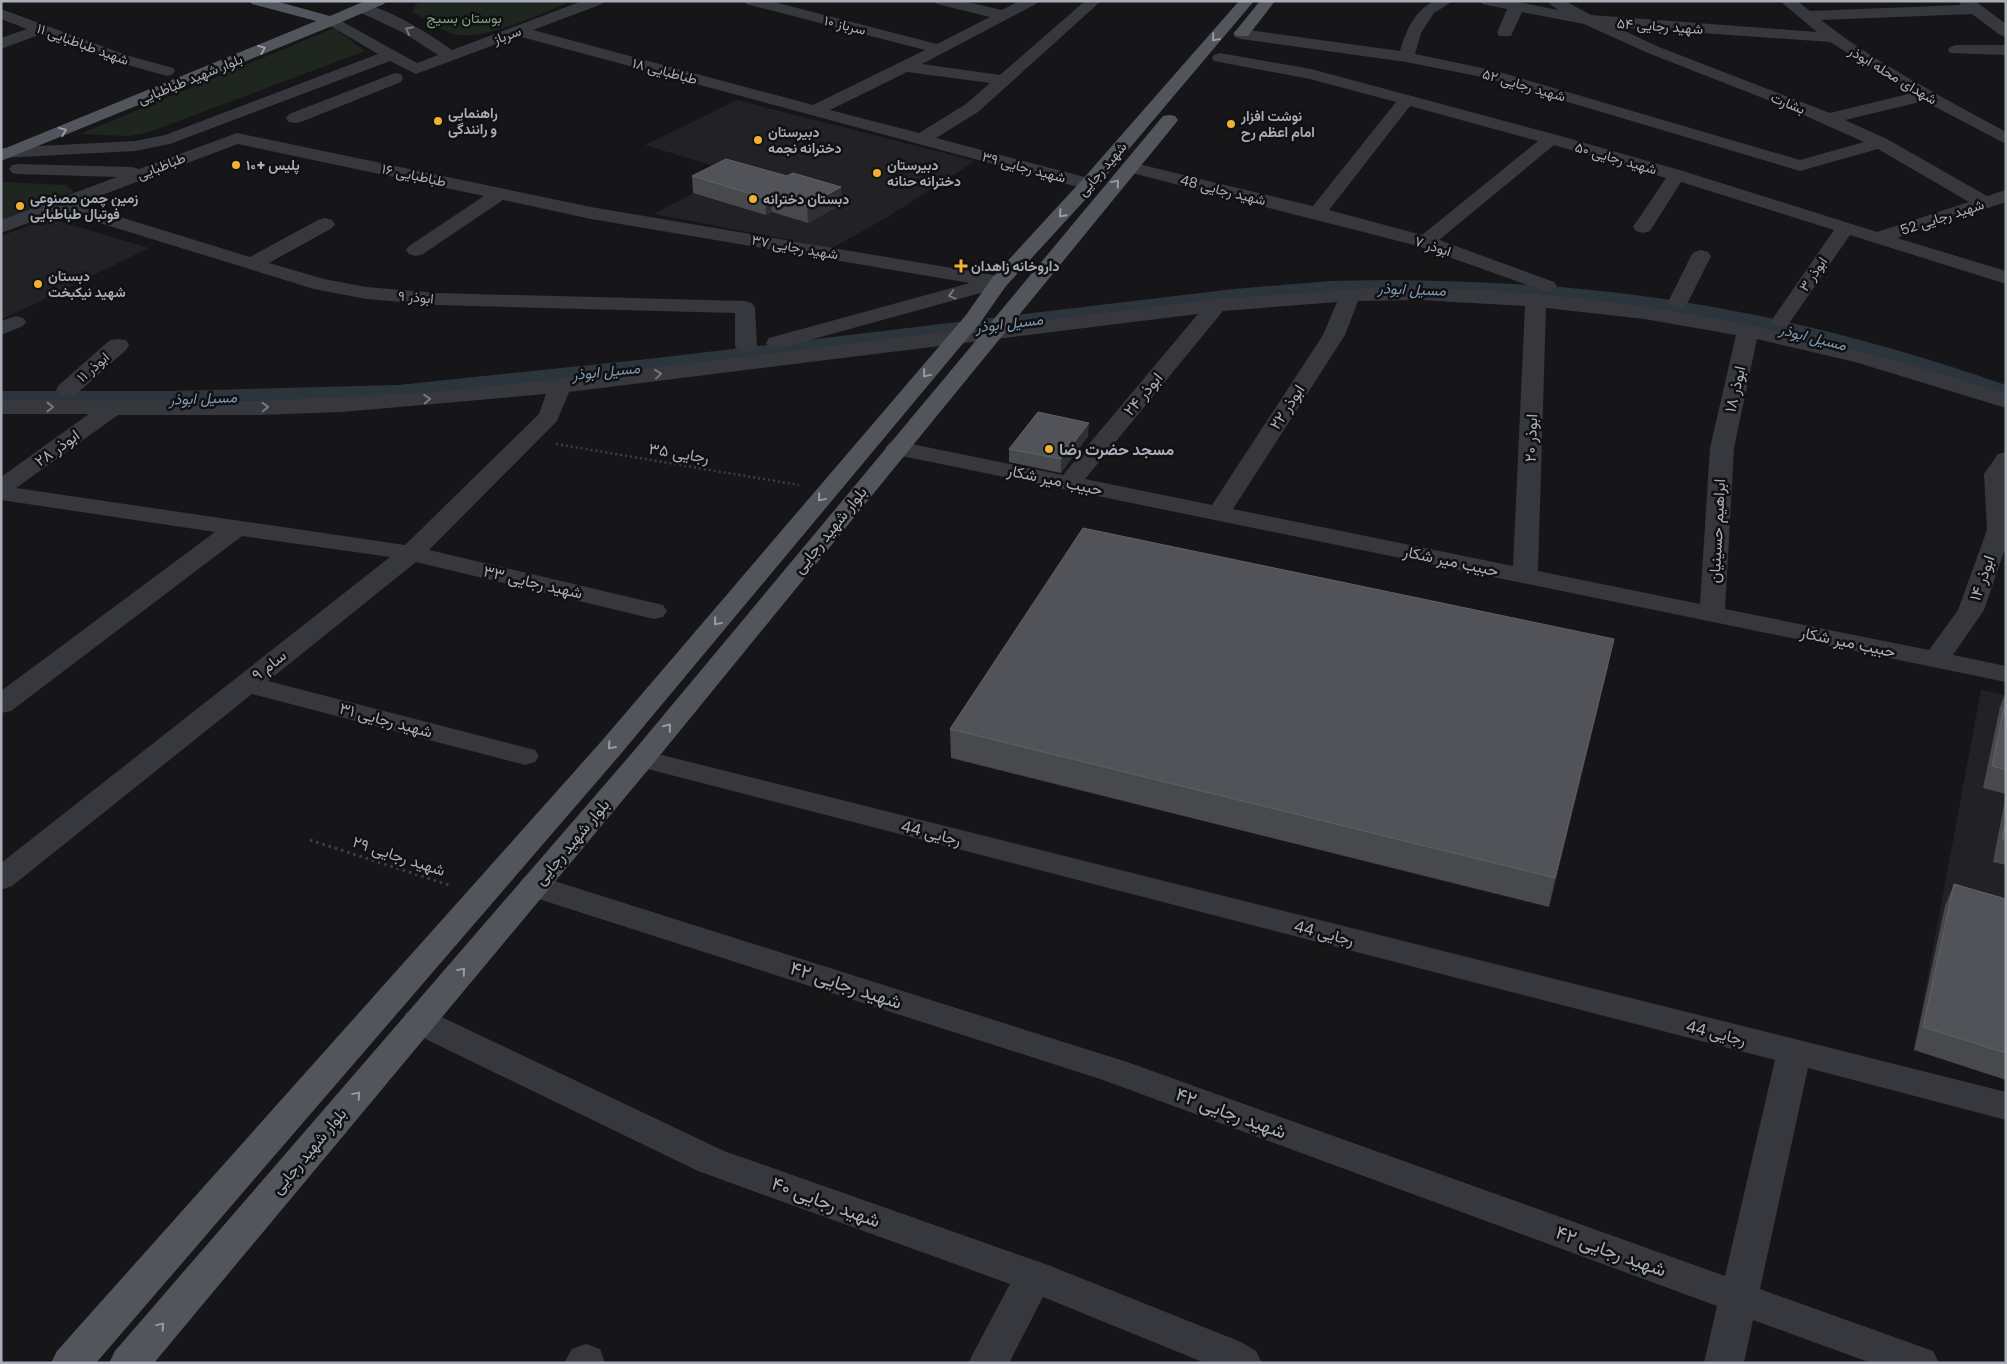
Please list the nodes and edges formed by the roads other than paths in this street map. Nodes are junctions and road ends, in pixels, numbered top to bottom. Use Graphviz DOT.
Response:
graph roads {
  1 [pos="257,1"];
  2 [pos="379,1"];
  3 [pos="597,1"];
  4 [pos="751,1"];
  5 [pos="942,1"];
  6 [pos="1030,1"];
  7 [pos="1094,1"];
  8 [pos="1246,1"];
  9 [pos="1268,1"];
  10 [pos="1446,1"];
  11 [pos="1487,1"];
  12 [pos="1553,1"];
  13 [pos="1787,1"];
  14 [pos="339,2"];
  15 [pos="1970,5"];
  16 [pos="1516,7"];
  17 [pos="362,8"];
  18 [pos="1,14"];
  19 [pos="308,15"];
  20 [pos="1003,16"];
  21 [pos="1806,16"];
  22 [pos="1584,19"];
  23 [pos="332,21"];
  24 [pos="41,29"];
  25 [pos="516,32"];
  26 [pos="2006,32"];
  27 [pos="1505,33"];
  28 [pos="1241,34"];
  29 [pos="1834,38"];
  30 [pos="1,44"];
  31 [pos="939,49"];
  32 [pos="1956,50"];
  33 [pos="2006,50"];
  34 [pos="391,55"];
  35 [pos="450,56"];
  36 [pos="1406,57"];
  37 [pos="1220,58"];
  38 [pos="904,67"];
  39 [pos="166,71"];
  40 [pos="1208,73"];
  41 [pos="395,78"];
  42 [pos="1004,80"];
  43 [pos="323,81"];
  44 [pos="130,86"];
  45 [pos="363,91"];
  46 [pos="1926,96"];
  47 [pos="1406,100"];
  48 [pos="1178,109"];
  49 [pos="814,111"];
  50 [pos="294,118"];
  51 [pos="1828,118"];
  52 [pos="237,138"];
  53 [pos="922,139"];
  54 [pos="1551,139"];
  55 [pos="2006,139"];
  56 [pos="1881,143"];
  57 [pos="2,158"];
  58 [pos="1130,167"];
  59 [pos="146,172"];
  60 [pos="1677,175"];
  61 [pos="1090,184"];
  62 [pos="500,194"];
  63 [pos="2006,196"];
  64 [pos="1985,203"];
  65 [pos="60,205"];
  66 [pos="591,213"];
  67 [pos="1317,213"];
  68 [pos="325,224"];
  69 [pos="1,226"];
  70 [pos="1643,227"];
  71 [pos="1845,228"];
  72 [pos="1877,238"];
  73 [pos="1425,242"];
  74 [pos="416,250"];
  75 [pos="1701,256"];
  76 [pos="252,264"];
  77 [pos="2006,278"];
  78 [pos="999,282"];
  79 [pos="1541,293"];
  80 [pos="1350,296"];
  81 [pos="1678,302"];
  82 [pos="1217,305"];
  83 [pos="1781,321"];
  84 [pos="982,326"];
  85 [pos="1748,330"];
  86 [pos="777,343"];
  87 [pos="118,345"];
  88 [pos="746,346"];
  89 [pos="2006,383"];
  90 [pos="560,386"];
  91 [pos="1,390"];
  92 [pos="67,390"];
  93 [pos="2006,401"];
  94 [pos="1,407"];
  95 [pos="114,407"];
  96 [pos="897,448"];
  97 [pos="1722,448"];
  98 [pos="2006,459"];
  99 [pos="1069,483"];
  100 [pos="1,488"];
  101 [pos="1,493"];
  102 [pos="1218,514"];
  103 [pos="236,528"];
  104 [pos="411,553"];
  105 [pos="1525,576"];
  106 [pos="654,611"];
  107 [pos="1712,615"];
  108 [pos="1936,660"];
  109 [pos="2006,674"];
  110 [pos="247,684"];
  111 [pos="1,705"];
  112 [pos="525,756"];
  113 [pos="642,759"];
  114 [pos="1,879"];
  115 [pos="534,886"];
  116 [pos="420,1021"];
  117 [pos="1794,1053"];
  118 [pos="2006,1106"];
  119 [pos="1034,1276"];
  120 [pos="1738,1297"];
  121 [pos="71,1363"];
  122 [pos="129,1363"];
  123 [pos="988,1363"];
  124 [pos="1242,1363"];
  125 [pos="1724,1363"];
  126 [pos="1919,1363"];
  1 -- 19 [label="main road"];
  2 -- 17 [label="main road, بلوار شهید طباطبایی"];
  3 -- 25 [label="street, سرباز"];
  4 -- 31 [label="street, سرباز ۱۰"];
  5 -- 20 [label="street"];
  6 -- 20 [label="street"];
  7 -- 42 [label="street"];
  8 -- 61 [label="main road, شهید رجایی, one-way"];
  9 -- 28 [label="main road"];
  10 -- 36 [label="street"];
  11 -- 16 [label="street, شهید رجایی ۵۴"];
  12 -- 22 [label="street"];
  13 -- 21 [label="street, شهدای محله ابوذر"];
  14 -- 17 [label="main road"];
  14 -- 19 [label="main road, بلوار شهید طباطبایی"];
  15 -- 21 [label="street"];
  15 -- 26 [label="street"];
  16 -- 22 [label="street, شهید رجایی ۵۴"];
  16 -- 27 [label="street"];
  17 -- 23 [label="main road, بلوار شهید طباطبایی"];
  35 -- 17 [label="street, one-way"];
  18 -- 24 [label="street, شهید طباطبایی ۱۱"];
  19 -- 23 [label="main road"];
  19 -- 39 [label="main road, بلوار شهید طباطبایی"];
  20 -- 31 [label="street"];
  21 -- 29 [label="street, شهدای محله ابوذر"];
  22 -- 29 [label="street, شهید رجایی ۵۴"];
  22 -- 51 [label="street, بشارت"];
  23 -- 34 [label="street"];
  57 -- 23 [label="main road, بلوار شهید طباطبایی, one-way"];
  24 -- 30 [label="street"];
  24 -- 39 [label="street, شهید طباطبایی ۱۱"];
  25 -- 35 [label="street, سرباز"];
  25 -- 49 [label="street, طباطبایی ۱۸"];
  28 -- 36 [label="street, شهید رجایی ۵۲"];
  28 -- 37 [label="main road"];
  29 -- 46 [label="street, شهدای محله ابوذر"];
  31 -- 38 [label="street"];
  32 -- 33 [label="street"];
  34 -- 35 [label="street, سرباز"];
  34 -- 43 [label="street"];
  36 -- 56 [label="street, شهید رجایی ۵۲"];
  37 -- 40 [label="main road"];
  37 -- 47 [label="street, شهید رجایی ۵۰"];
  38 -- 42 [label="street"];
  38 -- 49 [label="street"];
  39 -- 44 [label="main road, بلوار شهید طباطبایی"];
  41 -- 45 [label="street"];
  42 -- 53 [label="street"];
  43 -- 45 [label="street"];
  43 -- 57 [label="street"];
  45 -- 50 [label="street"];
  46 -- 51 [label="street"];
  46 -- 55 [label="street, شهدای محله ابوذر"];
  47 -- 54 [label="street, شهید رجایی ۵۰"];
  47 -- 67 [label="street"];
  48 -- 58 [label="main road, شهید رجایی"];
  49 -- 53 [label="street, شهید رجایی ۳۹"];
  51 -- 56 [label="street, بشارت"];
  52 -- 59 [label="street, طباطبایی"];
  52 -- 62 [label="street, طباطبایی ۱۶"];
  53 -- 61 [label="street, شهید رجایی ۳۹"];
  54 -- 60 [label="street, شهید رجایی ۵۰"];
  54 -- 73 [label="street"];
  56 -- 64 [label="street, بشارت"];
  57 -- 59 [label="street"];
  58 -- 67 [label="street, شهید رجایی 48"];
  84 -- 58 [label="main road, شهید رجایی, one-way"];
  59 -- 65 [label="street, طباطبایی"];
  60 -- 70 [label="street"];
  60 -- 71 [label="street, شهید رجایی ۵۰"];
  61 -- 78 [label="main road, شهید رجایی, one-way"];
  62 -- 66 [label="street, طباطبایی ۱۶"];
  62 -- 74 [label="street"];
  63 -- 64 [label="street, شهید رجایی 52"];
  64 -- 72 [label="street, شهید رجایی 52"];
  65 -- 69 [label="street, طباطبایی"];
  65 -- 76 [label="street, ابوذر ۹"];
  66 -- 78 [label="street, شهید رجایی ۳۷"];
  67 -- 73 [label="street, ابوذر ۷"];
  68 -- 76 [label="street"];
  71 -- 72 [label="street, شهید رجایی ۵۰"];
  71 -- 83 [label="street, ابوذر ۳"];
  72 -- 77 [label="street, شهید رجایی ۵۰"];
  73 -- 79 [label="street, ابوذر ۷"];
  75 -- 81 [label="street"];
  76 -- 88 [label="street, ابوذر ۹"];
  78 -- 84 [label="main road, شهید رجایی"];
  78 -- 86 [label="street, one-way"];
  79 -- 80 [label="street"];
  79 -- 81 [label="street"];
  79 -- 84 [label="street"];
  79 -- 85 [label="street"];
  79 -- 105 [label="street, ابوذر ۲۰"];
  80 -- 82 [label="street"];
  80 -- 102 [label="street, ابوذر ۲۲"];
  81 -- 83 [label="street"];
  82 -- 84 [label="street"];
  82 -- 99 [label="street, ابوذر ۲۴"];
  83 -- 89 [label="street"];
  84 -- 86 [label="street"];
  90 -- 84 [label="street, one-way"];
  84 -- 96 [label="main road, بلوار شهید رجایی"];
  84 -- 121 [label="main road, بلوار شهید رجایی, one-way"];
  85 -- 93 [label="street"];
  85 -- 97 [label="street, ابوذر ۱۸"];
  86 -- 88 [label="street"];
  87 -- 92 [label="street, ابوذر ۱۱"];
  88 -- 92 [label="street"];
  95 -- 90 [label="street, one-way"];
  90 -- 104 [label="street, سام ۹"];
  91 -- 92 [label="street"];
  94 -- 95 [label="street, one-way"];
  95 -- 100 [label="street, ابوذر ۲۸"];
  96 -- 99 [label="street, حبیب میر شکار"];
  113 -- 96 [label="main road, بلوار شهید رجایی, one-way"];
  97 -- 107 [label="street, ابراهیم حسینیان"];
  98 -- 108 [label="street, ابوذر ۱۴"];
  99 -- 102 [label="street, حبیب میر شکار"];
  101 -- 103 [label="street, شهید رجایی ۳۳"];
  102 -- 105 [label="street, حبیب میر شکار"];
  103 -- 104 [label="street, شهید رجایی ۳۳"];
  103 -- 111 [label="street"];
  104 -- 106 [label="street, شهید رجایی ۳۳"];
  104 -- 110 [label="street, سام ۹"];
  105 -- 107 [label="street, حبیب میر شکار"];
  107 -- 108 [label="street, حبیب میر شکار"];
  108 -- 109 [label="street, حبیب میر شکار"];
  110 -- 112 [label="street, شهید رجایی ۳۱"];
  110 -- 114 [label="street, سام ۹"];
  113 -- 115 [label="main road, بلوار شهید رجایی"];
  113 -- 117 [label="street, رجایی 44"];
  116 -- 115 [label="main road, بلوار شهید رجایی, one-way"];
  115 -- 120 [label="street, شهید رجایی ۴۲"];
  116 -- 119 [label="street, شهید رجایی ۴۰"];
  122 -- 116 [label="main road, بلوار شهید رجایی, one-way"];
  117 -- 118 [label="street, رجایی 44"];
  117 -- 120 [label="street"];
  119 -- 123 [label="street"];
  119 -- 124 [label="street, شهید رجایی ۴۰"];
  120 -- 125 [label="street"];
  120 -- 126 [label="street, شهید رجایی ۴۲"];
}
